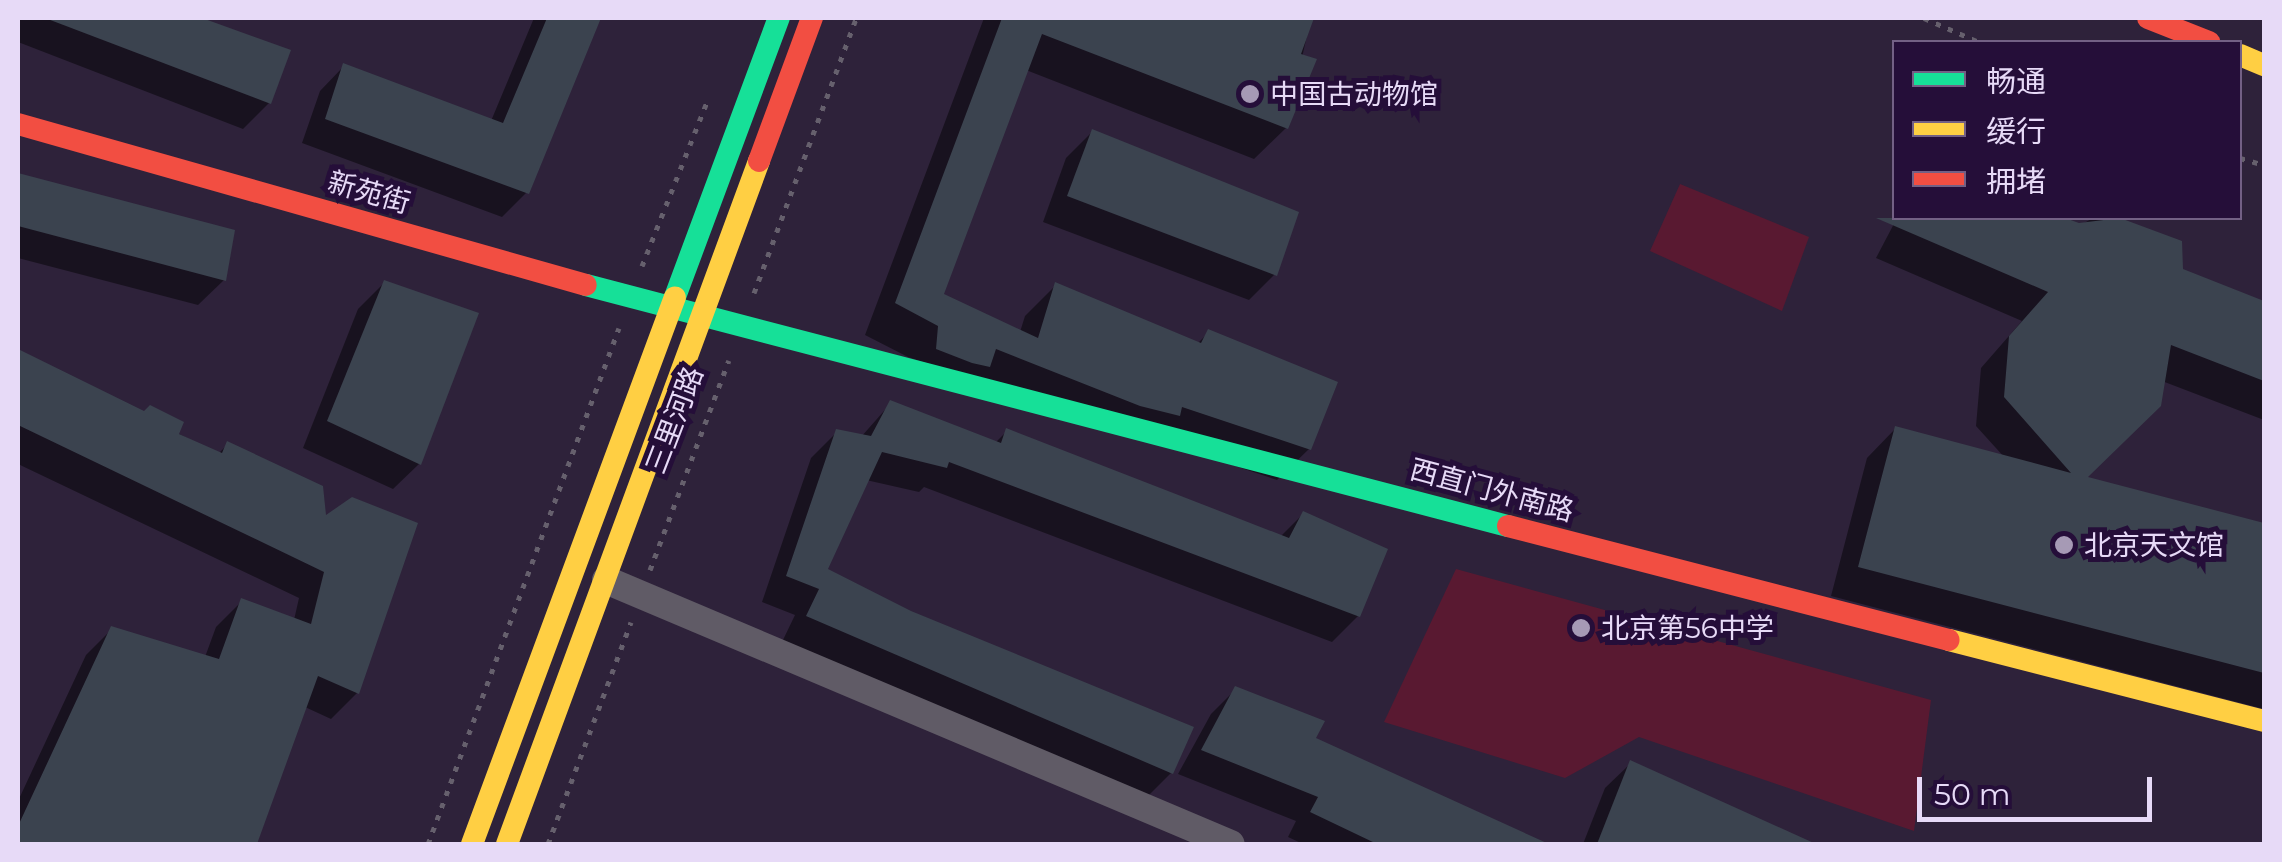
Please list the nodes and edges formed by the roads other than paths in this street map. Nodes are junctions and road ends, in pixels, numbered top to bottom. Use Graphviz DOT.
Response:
graph roads {
  1 [pos="778,18"];
  2 [pos="812,18"];
  3 [pos="2148,18"];
  4 [pos="2204,40"];
  5 [pos="18,124"];
  6 [pos="669,308"];
  7 [pos="704,318"];
  8 [pos="606,580"];
  9 [pos="2264,721"];
  10 [pos="472,844"];
  11 [pos="507,844"];
  12 [pos="1230,844"];
  1 -- 6 [label="street, 三里河路"];
  2 -- 7 [label="street, 三里河路"];
  3 -- 4 [label="street"];
  5 -- 6 [label="street, 新苑街"];
  6 -- 7 [label="street, 新苑街"];
  6 -- 10 [label="street, 三里河路"];
  7 -- 8 [label="street, 三里河路"];
  7 -- 9 [label="street, 西直门外南路"];
  8 -- 11 [label="street, 三里河路"];
  8 -- 12 [label="street"];
}
